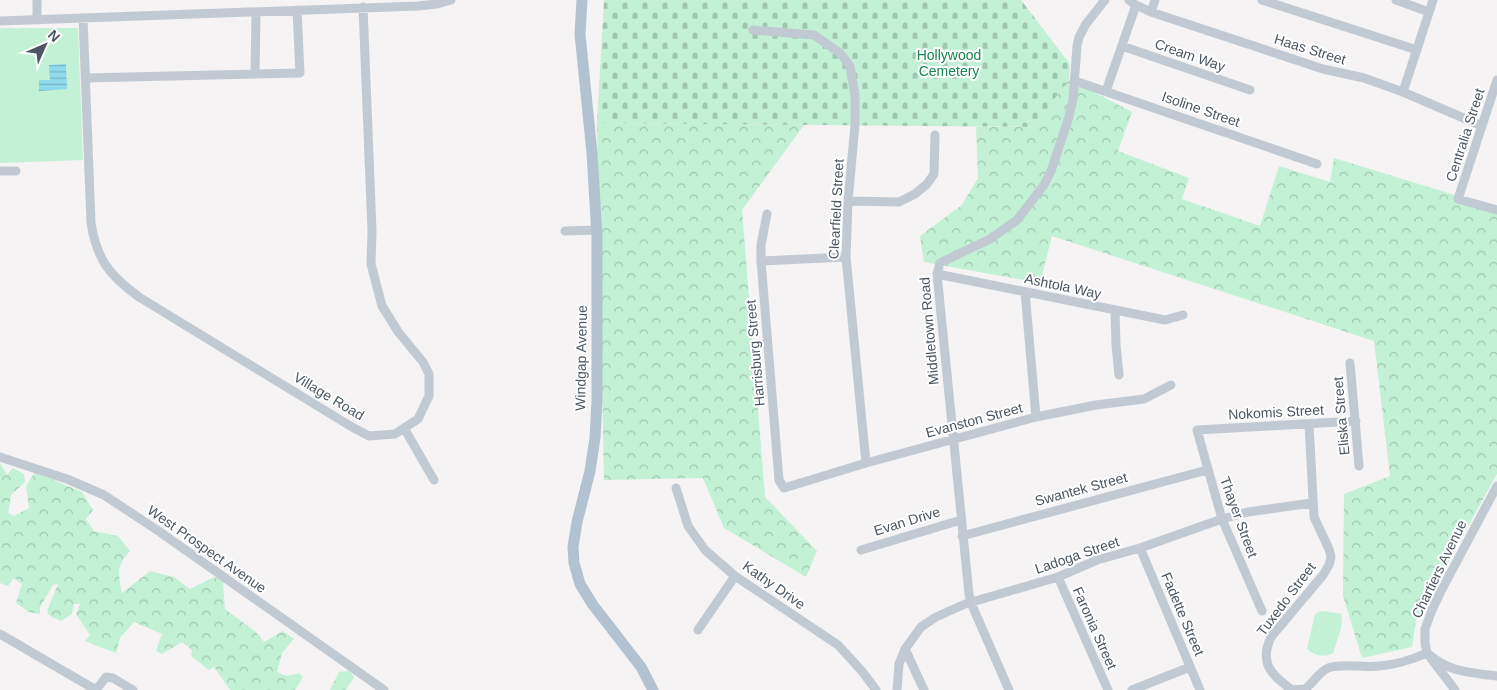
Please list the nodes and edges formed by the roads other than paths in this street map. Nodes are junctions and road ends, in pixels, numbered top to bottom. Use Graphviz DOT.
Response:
graph roads {
  1 [pos="37,0"];
  2 [pos="451,0"];
  3 [pos="582,0"];
  4 [pos="1105,0"];
  5 [pos="1155,0"];
  6 [pos="1262,0"];
  7 [pos="1396,0"];
  8 [pos="1433,0"];
  9 [pos="1132,3"];
  10 [pos="363,7"];
  11 [pos="297,10"];
  12 [pos="256,12"];
  13 [pos="1151,12"];
  14 [pos="1429,12"];
  15 [pos="83,18"];
  16 [pos="37,20"];
  17 [pos="0,21"];
  18 [pos="753,30"];
  19 [pos="1122,46"];
  20 [pos="1417,50"];
  21 [pos="255,73"];
  22 [pos="86,78"];
  23 [pos="1497,80"];
  24 [pos="1075,81"];
  25 [pos="1250,90"];
  26 [pos="1106,91"];
  27 [pos="1403,92"];
  28 [pos="1482,126"];
  29 [pos="935,136"];
  30 [pos="1317,164"];
  31 [pos="0,170"];
  32 [pos="16,170"];
  33 [pos="848,201"];
  34 [pos="1497,210"];
  35 [pos="767,214"];
  36 [pos="597,230"];
  37 [pos="565,231"];
  38 [pos="846,257"];
  39 [pos="761,261"];
  40 [pos="937,274"];
  41 [pos="1025,292"];
  42 [pos="1115,311"];
  43 [pos="1183,315"];
  44 [pos="1350,364"];
  45 [pos="1119,375"];
  46 [pos="1172,385"];
  47 [pos="1036,417"];
  48 [pos="1356,422"];
  49 [pos="1308,424"];
  50 [pos="404,428"];
  51 [pos="1197,430"];
  52 [pos="953,440"];
  53 [pos="0,458"];
  54 [pos="866,463"];
  55 [pos="1359,466"];
  56 [pos="1207,470"];
  57 [pos="434,480"];
  58 [pos="1497,486"];
  59 [pos="676,488"];
  60 [pos="784,488"];
  61 [pos="1312,503"];
  62 [pos="1222,519"];
  63 [pos="961,520"];
  64 [pos="962,536"];
  65 [pos="1140,548"];
  66 [pos="861,550"];
  67 [pos="735,576"];
  68 [pos="1058,577"];
  69 [pos="971,603"];
  70 [pos="1262,611"];
  71 [pos="698,630"];
  72 [pos="0,634"];
  73 [pos="905,649"];
  74 [pos="1427,653"];
  75 [pos="1190,667"];
  76 [pos="1497,676"];
  77 [pos="96,690"];
  78 [pos="133,690"];
  79 [pos="384,690"];
  80 [pos="653,690"];
  81 [pos="876,690"];
  82 [pos="897,690"];
  83 [pos="924,690"];
  84 [pos="1009,690"];
  85 [pos="1108,690"];
  86 [pos="1132,690"];
  87 [pos="1200,690"];
  88 [pos="1455,690"];
  1 -- 16 [label="street"];
  2 -- 10 [label="street"];
  3 -- 36 [label="main road, Windgap Avenue"];
  4 -- 24 [label="street, Middletown Road"];
  5 -- 13 [label="street"];
  6 -- 20 [label="street"];
  7 -- 14 [label="street"];
  8 -- 14 [label="street"];
  9 -- 13 [label="street, Haas Street"];
  9 -- 19 [label="street"];
  10 -- 11 [label="street"];
  10 -- 50 [label="street, Village Road"];
  11 -- 12 [label="street"];
  11 -- 21 [label="street"];
  12 -- 15 [label="street"];
  12 -- 21 [label="street"];
  13 -- 27 [label="street, Haas Street"];
  14 -- 20 [label="street"];
  15 -- 16 [label="street"];
  15 -- 22 [label="street, Village Road"];
  16 -- 17 [label="street"];
  18 -- 33 [label="street, Clearfield Street"];
  19 -- 25 [label="street, Cream Way"];
  19 -- 26 [label="street"];
  20 -- 27 [label="street"];
  21 -- 22 [label="street"];
  22 -- 50 [label="street, Village Road"];
  23 -- 28 [label="street, Centralia Street"];
  24 -- 26 [label="street, Isoline Street"];
  24 -- 40 [label="street, Middletown Road"];
  26 -- 30 [label="street, Isoline Street"];
  27 -- 28 [label="street, Haas Street"];
  28 -- 34 [label="street, Centralia Street"];
  29 -- 33 [label="street"];
  31 -- 32 [label="street"];
  33 -- 38 [label="street, Clearfield Street"];
  35 -- 39 [label="street, Harrisburg Street"];
  36 -- 37 [label="street"];
  36 -- 80 [label="main road, Windgap Avenue"];
  38 -- 39 [label="street"];
  38 -- 54 [label="street, Clearfield Street"];
  39 -- 60 [label="street, Harrisburg Street"];
  40 -- 41 [label="street, Ashtola Way"];
  40 -- 52 [label="street, Middletown Road"];
  41 -- 42 [label="street, Ashtola Way"];
  41 -- 47 [label="street"];
  42 -- 43 [label="street, Ashtola Way"];
  42 -- 45 [label="street"];
  44 -- 48 [label="street, Eliska Street"];
  46 -- 47 [label="street, Evanston Street"];
  47 -- 52 [label="street, Evanston Street"];
  48 -- 49 [label="street, Nokomis Street"];
  48 -- 55 [label="street, Eliska Street"];
  49 -- 51 [label="street, Nokomis Street"];
  49 -- 61 [label="street, Tuxedo Street"];
  50 -- 57 [label="street"];
  51 -- 56 [label="street, Thayer Street"];
  52 -- 54 [label="street, Evanston Street"];
  52 -- 63 [label="street, Middletown Road"];
  53 -- 79 [label="street, West Prospect Avenue"];
  54 -- 60 [label="street, Evanston Street"];
  56 -- 62 [label="street, Thayer Street"];
  56 -- 64 [label="street, Swantek Street"];
  58 -- 74 [label="street, Chartiers Avenue"];
  59 -- 67 [label="street, Kathy Drive"];
  61 -- 62 [label="street, Ladoga Street"];
  61 -- 74 [label="street, Tuxedo Street"];
  62 -- 65 [label="street, Ladoga Street"];
  62 -- 70 [label="street, Thayer Street"];
  63 -- 64 [label="street, Middletown Road"];
  63 -- 66 [label="street, Evan Drive"];
  64 -- 69 [label="street, Middletown Road"];
  65 -- 68 [label="street, Ladoga Street"];
  65 -- 75 [label="street, Fadette Street"];
  67 -- 71 [label="street"];
  67 -- 81 [label="street, Kathy Drive"];
  68 -- 69 [label="street, Ladoga Street"];
  68 -- 85 [label="street, Faronia Street"];
  69 -- 73 [label="street, Ladoga Street"];
  69 -- 84 [label="street, Middletown Road"];
  72 -- 77 [label="street"];
  73 -- 82 [label="street, Ladoga Street"];
  73 -- 83 [label="street"];
  74 -- 76 [label="street"];
  74 -- 88 [label="street"];
  75 -- 86 [label="street"];
  75 -- 87 [label="street, Fadette Street"];
  77 -- 78 [label="street"];
}
